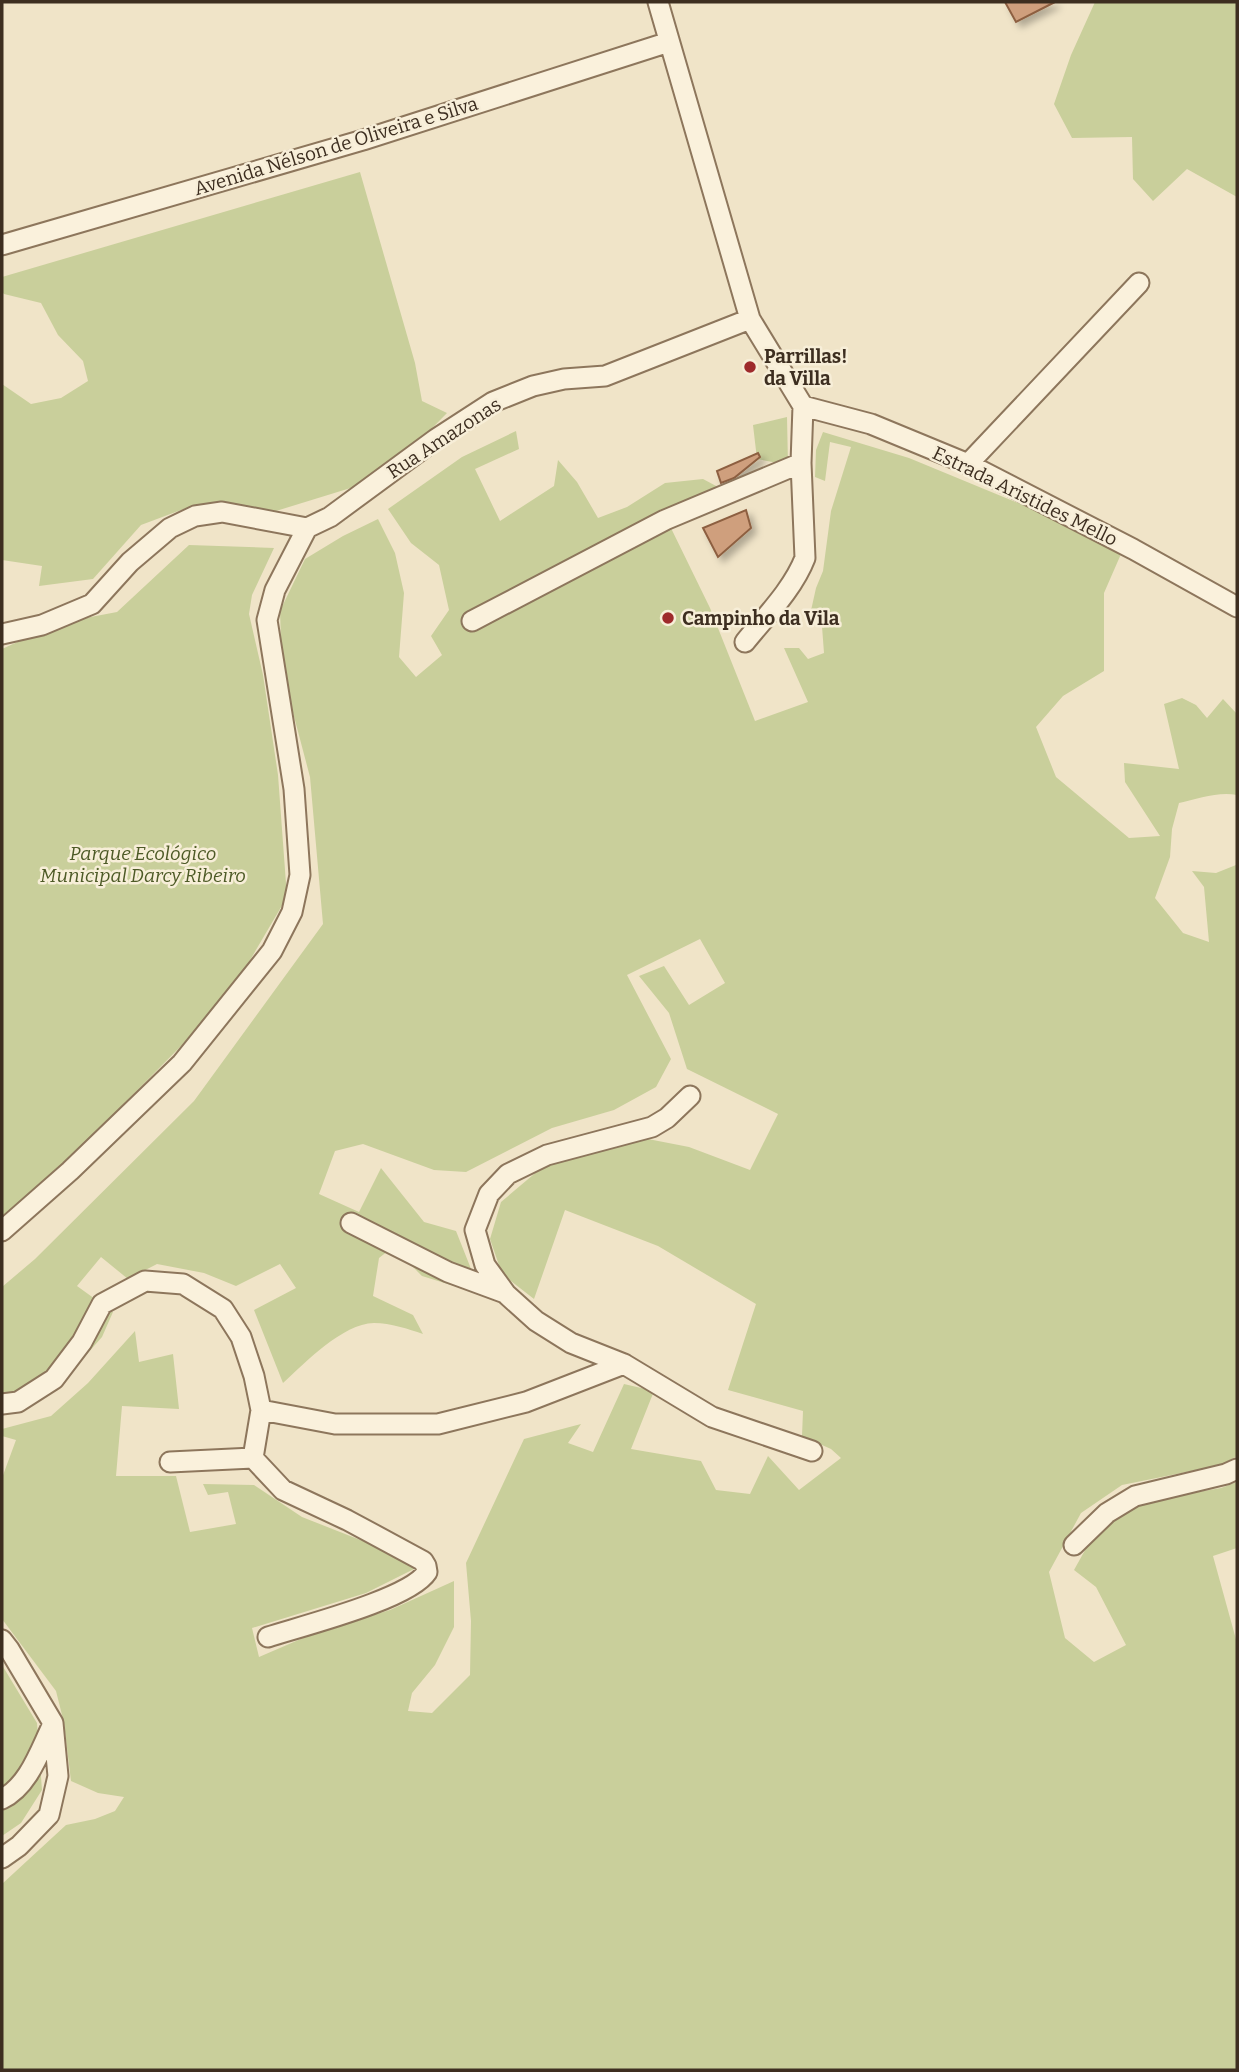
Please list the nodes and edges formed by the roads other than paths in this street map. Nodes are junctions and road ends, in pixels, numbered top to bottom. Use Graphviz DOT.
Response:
graph roads {
  1 [pos="658,2"];
  2 [pos="669,42"];
  3 [pos="2,245"];
  4 [pos="1139,283"];
  5 [pos="750,319"];
  6 [pos="803,406"];
  7 [pos="801,463"];
  8 [pos="968,464"];
  9 [pos="307,528"];
  10 [pos="1237,607"];
  11 [pos="472,621"];
  12 [pos="2,634"];
  13 [pos="745,642"];
  14 [pos="690,1096"];
  15 [pos="351,1223"];
  16 [pos="2,1231"];
  17 [pos="506,1294"];
  18 [pos="624,1364"];
  19 [pos="2,1404"];
  20 [pos="261,1410"];
  21 [pos="812,1451"];
  22 [pos="253,1458"];
  23 [pos="170,1462"];
  24 [pos="1237,1469"];
  25 [pos="1074,1545"];
  26 [pos="268,1637"];
  27 [pos="2,1640"];
  28 [pos="53,1723"];
  29 [pos="2,1799"];
  30 [pos="2,1858"];
  1 -- 2 [label="street"];
  2 -- 3 [label="street, Avenida Nélson de Oliveira e Silva"];
  2 -- 5 [label="street"];
  4 -- 8 [label="street"];
  5 -- 6 [label="street"];
  5 -- 9 [label="street, Rua Amazonas"];
  6 -- 7 [label="street"];
  6 -- 8 [label="street, Estrada Aristides Mello"];
  7 -- 11 [label="street"];
  7 -- 13 [label="street"];
  8 -- 10 [label="street, Estrada Aristides Mello"];
  9 -- 12 [label="street"];
  9 -- 16 [label="street"];
  14 -- 17 [label="street"];
  15 -- 17 [label="street"];
  17 -- 18 [label="street"];
  18 -- 20 [label="street"];
  18 -- 21 [label="street"];
  19 -- 20 [label="street"];
  20 -- 22 [label="street"];
  22 -- 23 [label="street"];
  22 -- 26 [label="street"];
  24 -- 25 [label="street"];
  27 -- 28 [label="street"];
  28 -- 29 [label="street"];
  28 -- 30 [label="street"];
}
